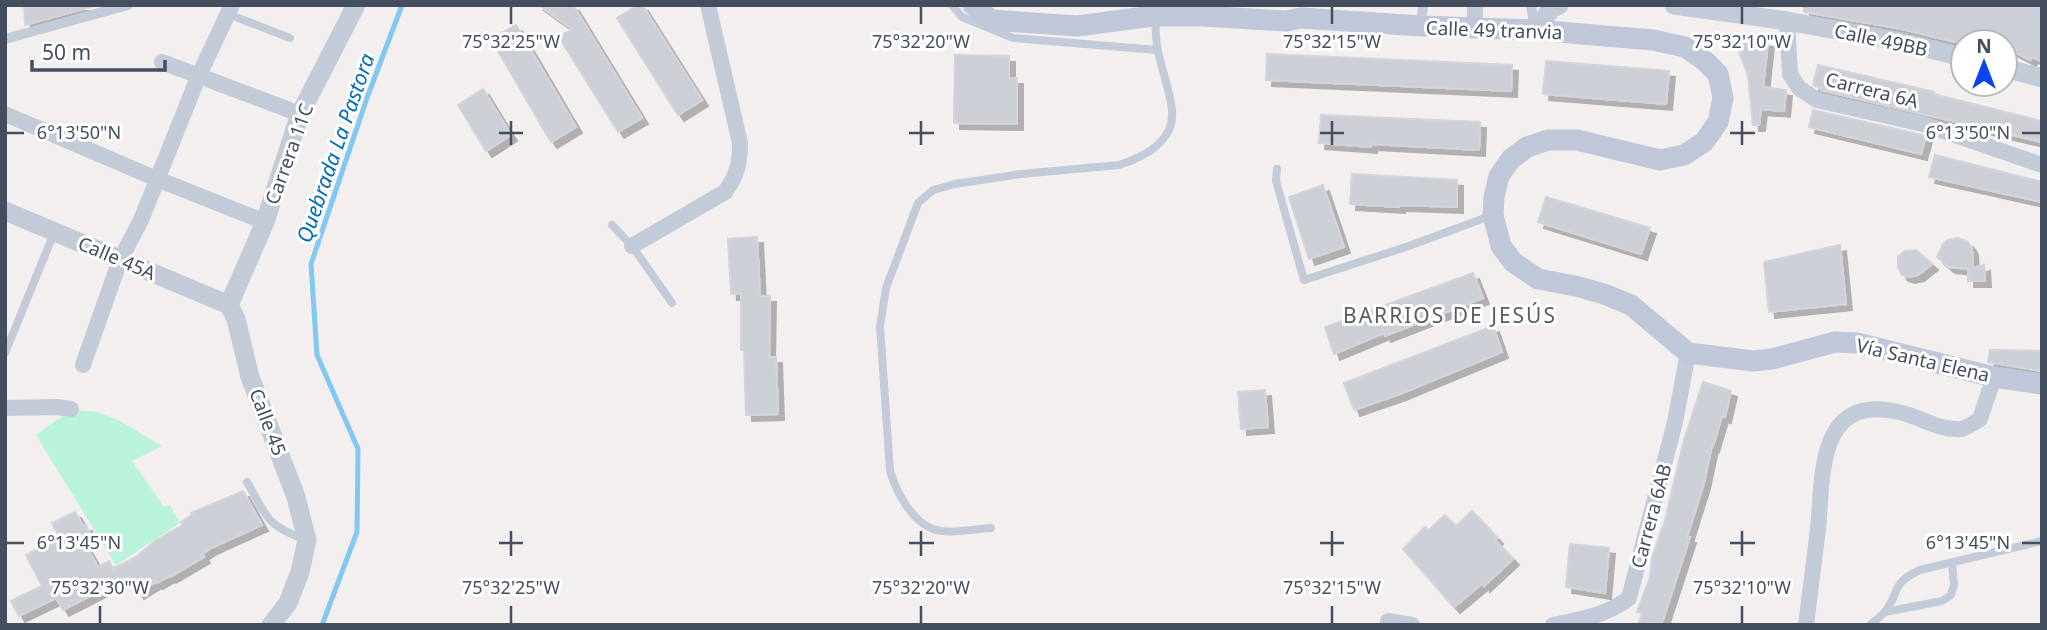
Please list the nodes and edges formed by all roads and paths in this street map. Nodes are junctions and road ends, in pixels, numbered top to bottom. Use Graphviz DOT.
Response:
graph roads {
  1 [pos="128,5"];
  2 [pos="356,5"];
  3 [pos="708,5"];
  4 [pos="952,5"];
  5 [pos="973,5"];
  6 [pos="1475,5"];
  7 [pos="1531,5"];
  8 [pos="1559,5"];
  9 [pos="1674,5"];
  10 [pos="230,9"];
  11 [pos="1233,12"];
  12 [pos="1351,14"];
  13 [pos="1153,16"];
  14 [pos="1422,16"];
  15 [pos="1787,21"];
  16 [pos="1475,28"];
  17 [pos="1535,30"];
  18 [pos="290,38"];
  19 [pos="5,39"];
  20 [pos="1157,50"];
  21 [pos="1949,54"];
  22 [pos="162,62"];
  23 [pos="2019,72"];
  24 [pos="199,75"];
  25 [pos="2042,78"];
  26 [pos="5,114"];
  27 [pos="300,114"];
  28 [pos="2042,165"];
  29 [pos="1277,169"];
  30 [pos="156,179"];
  31 [pos="5,211"];
  32 [pos="1493,215"];
  33 [pos="265,222"];
  34 [pos="612,225"];
  35 [pos="55,231"];
  36 [pos="632,246"];
  37 [pos="120,260"];
  38 [pos="672,303"];
  39 [pos="229,305"];
  40 [pos="5,353"];
  41 [pos="1688,353"];
  42 [pos="83,365"];
  43 [pos="1994,377"];
  44 [pos="2042,384"];
  45 [pos="5,408"];
  46 [pos="71,409"];
  47 [pos="247,482"];
  48 [pos="991,528"];
  49 [pos="307,540"];
  50 [pos="2042,541"];
  51 [pos="1952,563"];
  52 [pos="1885,612"];
  53 [pos="1388,621"];
  54 [pos="271,625"];
  55 [pos="1412,625"];
  56 [pos="1553,625"];
  57 [pos="1806,625"];
  58 [pos="1870,625"];
  1 -- 19 [label="street"];
  2 -- 27 [label="street, Carrera 11C"];
  3 -- 36 [label="street"];
  4 -- 20 [label="lane"];
  5 -- 13 [label="main road, Calle 49 tranvia"];
  6 -- 16 [label="street"];
  7 -- 17 [label="street"];
  8 -- 17 [label="street"];
  9 -- 15 [label="street, Calle 49BB"];
  10 -- 18 [label="lane"];
  10 -- 24 [label="street"];
  11 -- 12 [label="main road, Calle 49 tranvia"];
  11 -- 13 [label="main road, Calle 49 tranvia"];
  12 -- 14 [label="main road, Calle 49 tranvia"];
  13 -- 20 [label="lane"];
  14 -- 16 [label="main road, Calle 49 tranvia"];
  15 -- 21 [label="street, Calle 49BB"];
  15 -- 28 [label="street, Carrera 6A"];
  16 -- 17 [label="main road, Calle 49 tranvia"];
  17 -- 32 [label="main road, Calle 49 tranvia"];
  20 -- 48 [label="lane"];
  22 -- 24 [label="street"];
  23 -- 25 [label="street"];
  24 -- 27 [label="street"];
  24 -- 30 [label="street"];
  26 -- 30 [label="street"];
  27 -- 33 [label="street, Carrera 11C"];
  29 -- 32 [label="lane"];
  30 -- 33 [label="street"];
  30 -- 37 [label="street"];
  31 -- 35 [label="street, Calle 45A"];
  32 -- 41 [label="main road"];
  33 -- 39 [label="street, Carrera 11C"];
  34 -- 36 [label="lane"];
  35 -- 37 [label="street, Calle 45A"];
  35 -- 40 [label="lane"];
  36 -- 38 [label="lane"];
  37 -- 39 [label="street, Calle 45A"];
  37 -- 42 [label="street"];
  39 -- 49 [label="street, Calle 45"];
  41 -- 43 [label="main road, Vía Santa Elena"];
  41 -- 56 [label="street, Carrera 6AB"];
  43 -- 44 [label="main road, Vía Santa Elena"];
  43 -- 57 [label="street"];
  45 -- 46 [label="street"];
  47 -- 49 [label="lane"];
  49 -- 54 [label="street"];
  50 -- 51 [label="lane"];
  51 -- 52 [label="lane"];
  51 -- 52 [label="lane"];
  52 -- 58 [label="lane"];
  53 -- 55 [label="street"];
}
